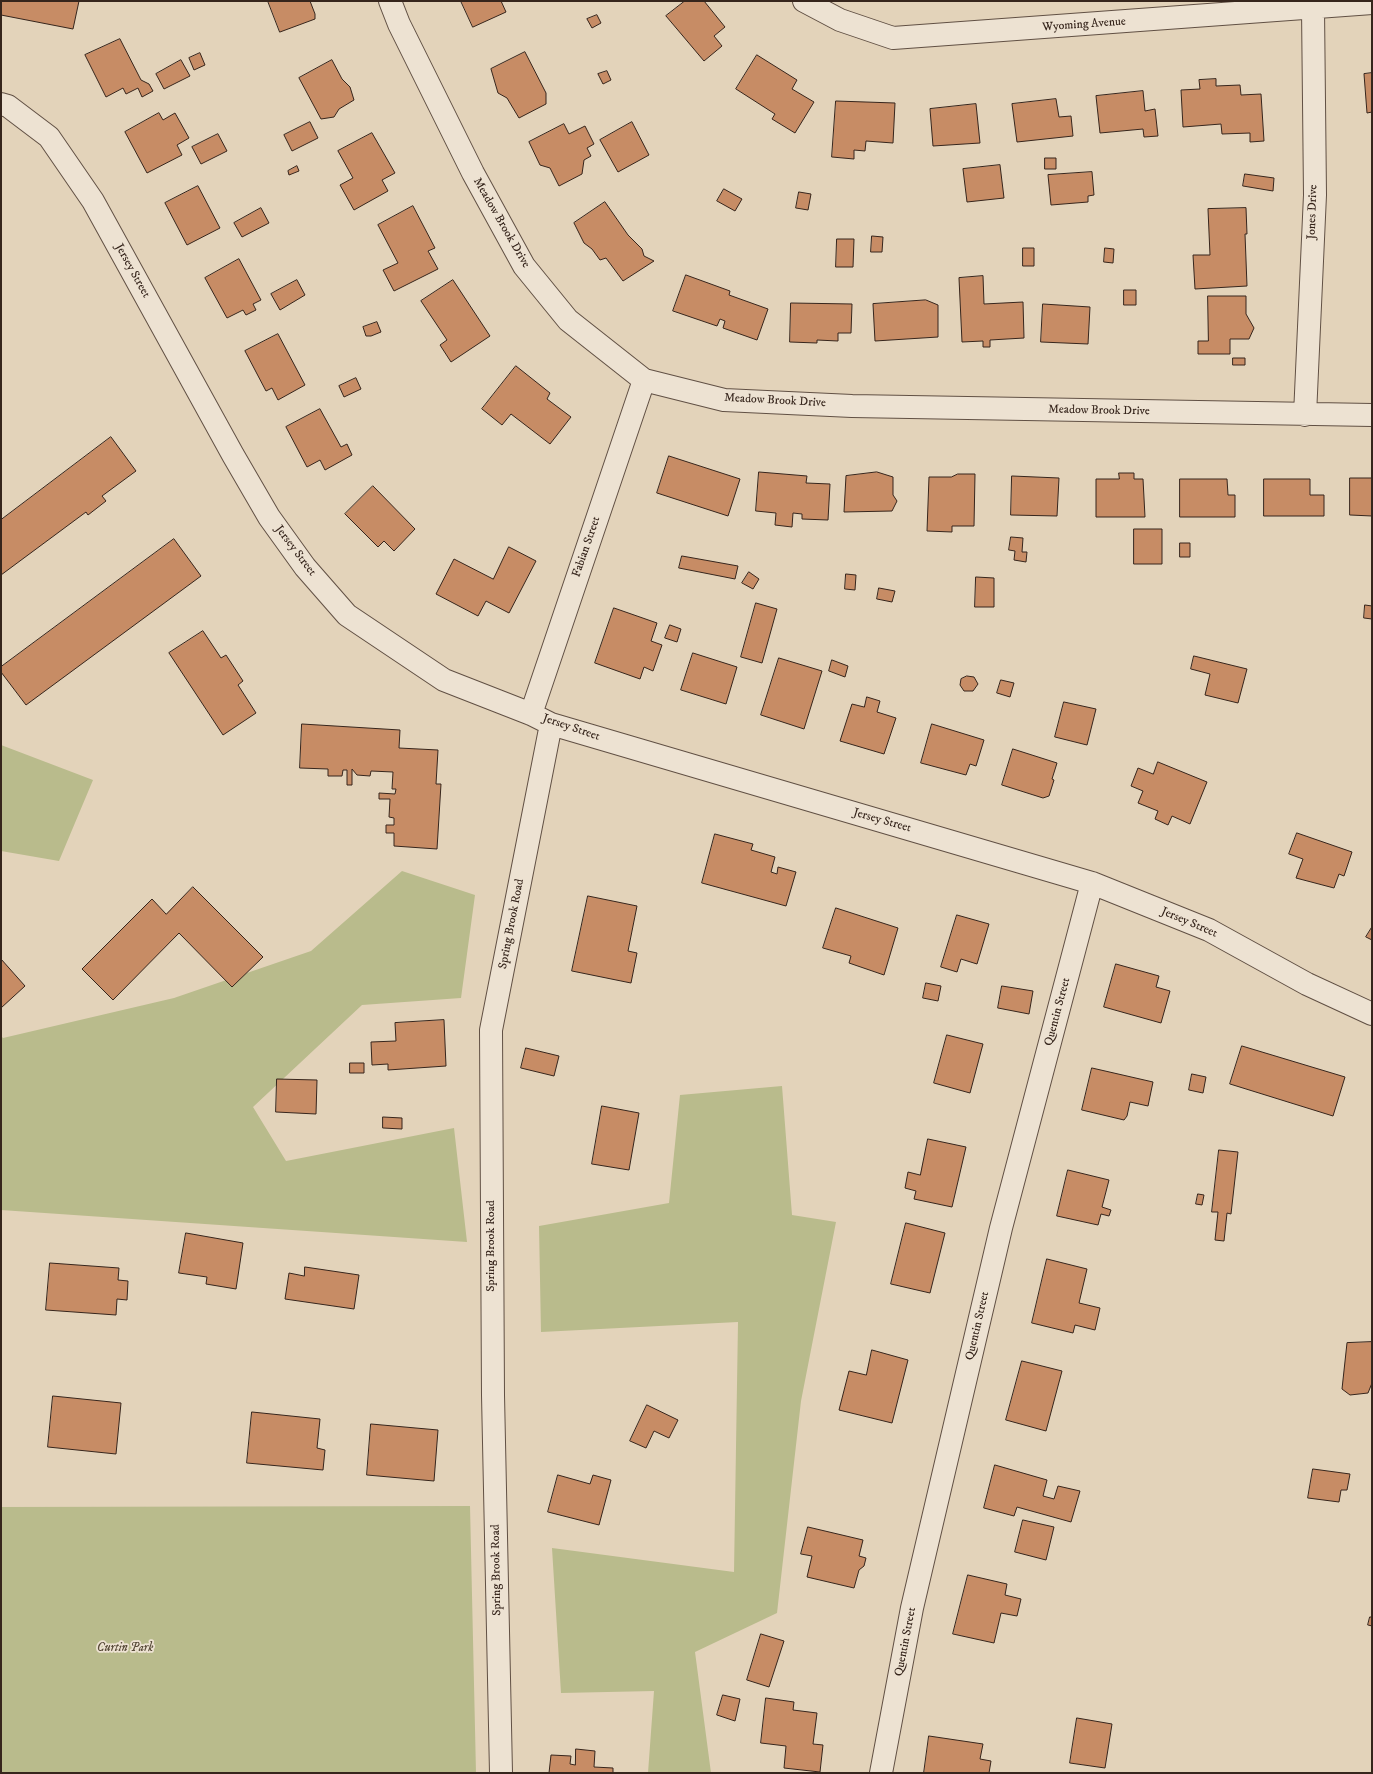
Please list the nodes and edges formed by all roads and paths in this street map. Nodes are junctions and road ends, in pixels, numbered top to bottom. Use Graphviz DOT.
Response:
graph roads {
  1 [pos="390,1"];
  2 [pos="804,1"];
  3 [pos="1372,3"];
  4 [pos="1313,8"];
  5 [pos="1,104"];
  6 [pos="644,380"];
  7 [pos="1305,415"];
  8 [pos="1372,415"];
  9 [pos="531,714"];
  10 [pos="551,724"];
  11 [pos="1092,883"];
  12 [pos="1372,1014"];
  13 [pos="501,1773"];
  14 [pos="881,1773"];
  1 -- 6 [label="street, Meadow Brook Drive"];
  2 -- 4 [label="street, Wyoming Avenue"];
  3 -- 4 [label="street, Wyoming Avenue"];
  4 -- 7 [label="street, Jones Drive"];
  5 -- 9 [label="street, Jersey Street"];
  6 -- 7 [label="street, Meadow Brook Drive"];
  6 -- 9 [label="street, Fabian Street"];
  7 -- 8 [label="street, Meadow Brook Drive"];
  9 -- 10 [label="street, Jersey Street"];
  10 -- 11 [label="street, Jersey Street"];
  10 -- 13 [label="street, Spring Brook Road"];
  11 -- 12 [label="street, Jersey Street"];
  11 -- 14 [label="street, Quentin Street"];
}
